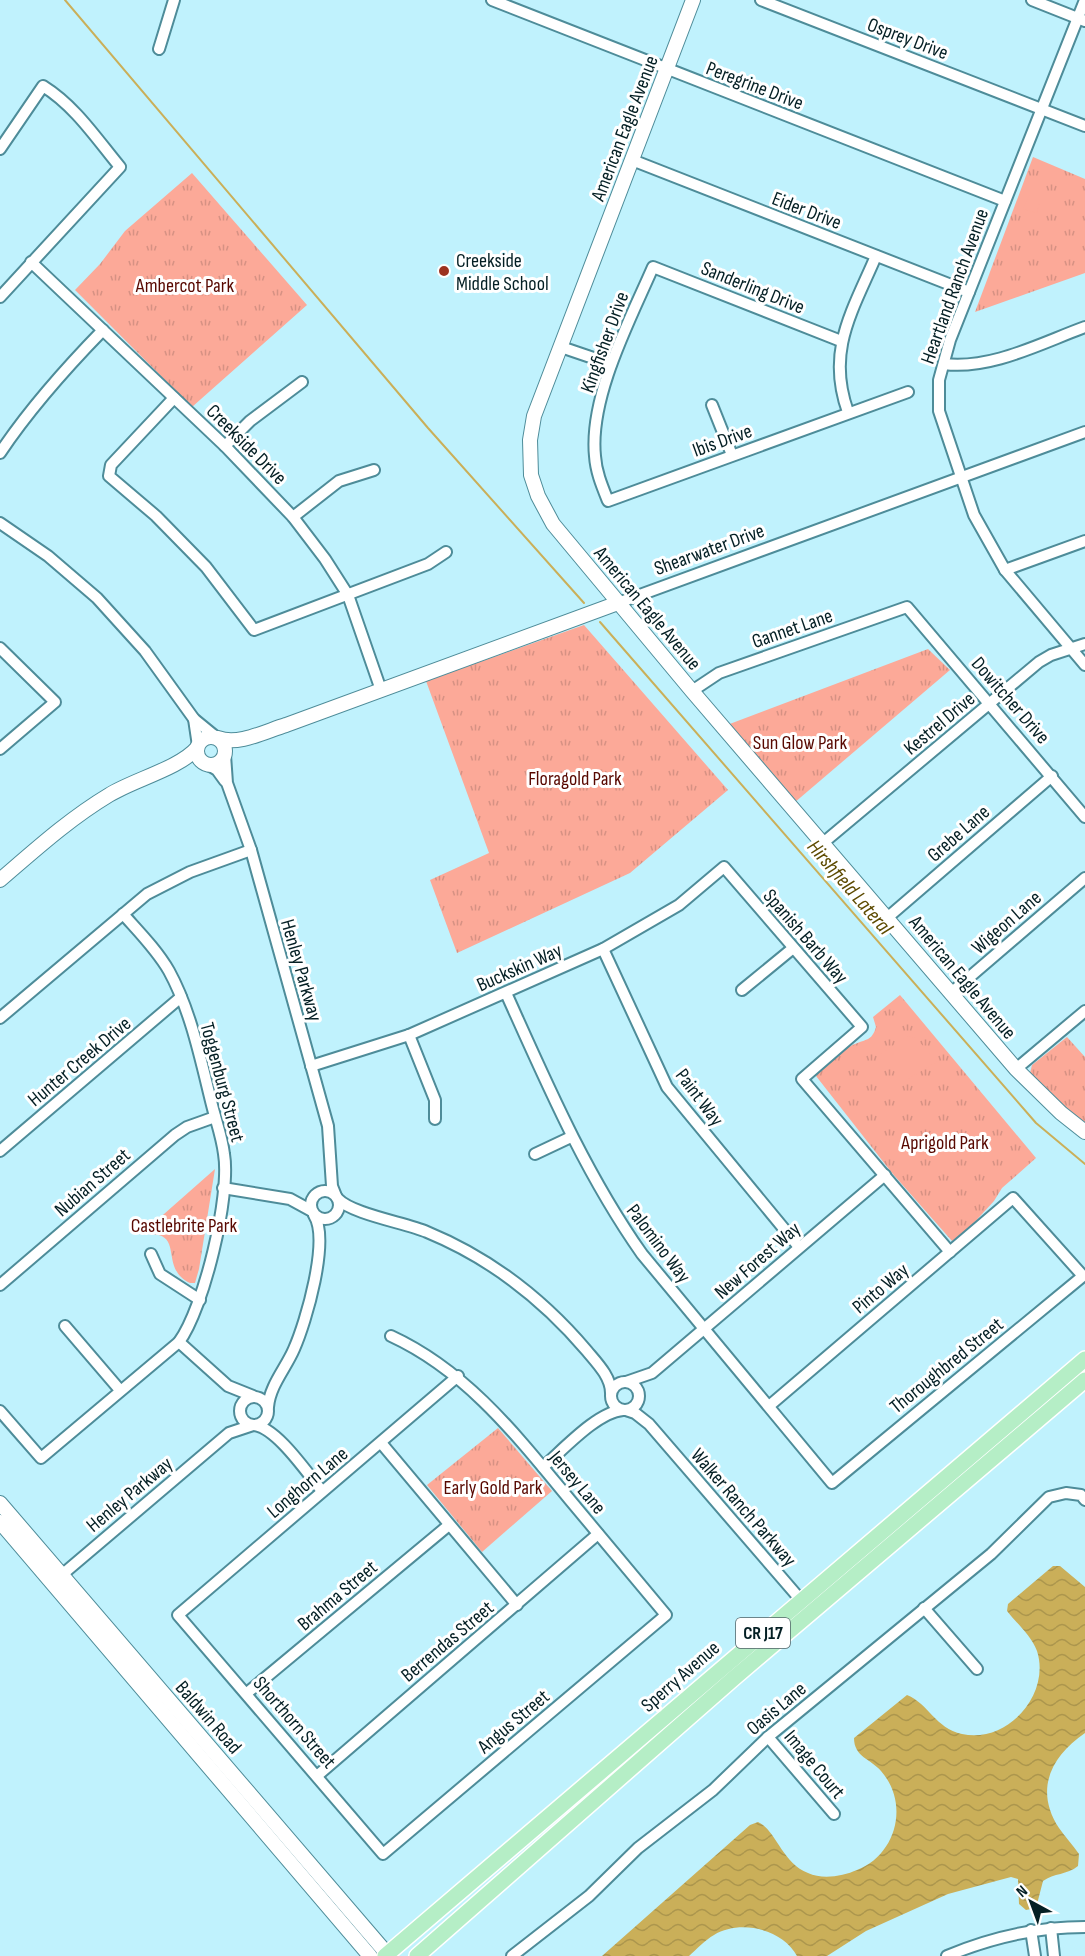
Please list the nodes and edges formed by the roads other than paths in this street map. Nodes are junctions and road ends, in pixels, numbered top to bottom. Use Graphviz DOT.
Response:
graph roads {
  1 [pos="174,0"];
  2 [pos="492,0"];
  3 [pos="693,0"];
  4 [pos="761,0"];
  5 [pos="1032,0"];
  6 [pos="1085,0"];
  7 [pos="1081,19"];
  8 [pos="159,49"];
  9 [pos="668,70"];
  10 [pos="1042,109"];
  11 [pos="1085,126"];
  12 [pos="0,149"];
  13 [pos="632,160"];
  14 [pos="1005,201"];
  15 [pos="876,256"];
  16 [pos="31,262"];
  17 [pos="653,267"];
  18 [pos="969,292"];
  19 [pos="0,297"];
  20 [pos="1085,327"];
  21 [pos="103,330"];
  22 [pos="841,341"];
  23 [pos="561,347"];
  24 [pos="611,364"];
  25 [pos="944,364"];
  26 [pos="302,382"];
  27 [pos="908,392"];
  28 [pos="174,398"];
  29 [pos="712,405"];
  30 [pos="848,412"];
  31 [pos="1085,432"];
  32 [pos="225,446"];
  33 [pos="0,453"];
  34 [pos="732,455"];
  35 [pos="374,470"];
  36 [pos="960,478"];
  37 [pos="608,501"];
  38 [pos="293,517"];
  39 [pos="0,523"];
  40 [pos="1085,541"];
  41 [pos="446,552"];
  42 [pos="1005,570"];
  43 [pos="348,596"];
  44 [pos="618,603"];
  45 [pos="907,607"];
  46 [pos="1085,644"];
  47 [pos="0,648"];
  48 [pos="1072,649"];
  49 [pos="1085,665"];
  50 [pos="381,690"];
  51 [pos="692,691"];
  52 [pos="990,704"];
  53 [pos="194,719"];
  54 [pos="217,737"];
  55 [pos="245,738"];
  56 [pos="197,747"];
  57 [pos="0,749"];
  58 [pos="225,754"];
  59 [pos="177,763"];
  60 [pos="207,764"];
  61 [pos="1052,776"];
  62 [pos="227,783"];
  63 [pos="1085,818"];
  64 [pos="823,843"];
  65 [pos="251,850"];
  66 [pos="724,867"];
  67 [pos="1085,878"];
  68 [pos="0,880"];
  69 [pos="123,914"];
  70 [pos="887,918"];
  71 [pos="603,949"];
  72 [pos="792,949"];
  73 [pos="742,990"];
  74 [pos="506,993"];
  75 [pos="951,993"];
  76 [pos="180,997"];
  77 [pos="1085,1011"];
  78 [pos="0,1018"];
  79 [pos="409,1035"];
  80 [pos="311,1066"];
  81 [pos="1016,1069"];
  82 [pos="215,1117"];
  83 [pos="435,1119"];
  84 [pos="1085,1132"];
  85 [pos="571,1137"];
  86 [pos="0,1151"];
  87 [pos="535,1154"];
  88 [pos="331,1169"];
  89 [pos="885,1175"];
  90 [pos="223,1188"];
  91 [pos="316,1194"];
  92 [pos="337,1197"];
  93 [pos="290,1200"];
  94 [pos="362,1212"];
  95 [pos="313,1213"];
  96 [pos="335,1216"];
  97 [pos="320,1239"];
  98 [pos="799,1248"];
  99 [pos="950,1252"];
  100 [pos="152,1254"];
  101 [pos="1083,1276"];
  102 [pos="0,1285"];
  103 [pos="200,1300"];
  104 [pos="65,1326"];
  105 [pos="704,1329"];
  106 [pos="391,1336"];
  107 [pos="179,1341"];
  108 [pos="1085,1359"];
  109 [pos="603,1370"];
  110 [pos="652,1373"];
  111 [pos="458,1376"];
  112 [pos="1085,1380"];
  113 [pos="625,1382"];
  114 [pos="275,1384"];
  115 [pos="228,1386"];
  116 [pos="119,1389"];
  117 [pos="611,1394"];
  118 [pos="254,1396"];
  119 [pos="639,1396"];
  120 [pos="769,1406"];
  121 [pos="240,1409"];
  122 [pos="268,1409"];
  123 [pos="625,1410"];
  124 [pos="0,1411"];
  125 [pos="597,1420"];
  126 [pos="649,1424"];
  127 [pos="254,1425"];
  128 [pos="229,1433"];
  129 [pos="277,1437"];
  130 [pos="382,1444"];
  131 [pos="543,1467"];
  132 [pos="832,1483"];
  133 [pos="322,1491"];
  134 [pos="1085,1500"];
  135 [pos="0,1503"];
  136 [pos="0,1522"];
  137 [pos="449,1524"];
  138 [pos="598,1534"];
  139 [pos="57,1579"];
  140 [pos="801,1600"];
  141 [pos="517,1605"];
  142 [pos="924,1608"];
  143 [pos="812,1613"];
  144 [pos="178,1615"];
  145 [pos="666,1615"];
  146 [pos="107,1646"];
  147 [pos="977,1670"];
  148 [pos="159,1688"];
  149 [pos="247,1693"];
  150 [pos="768,1737"];
  151 [pos="318,1775"];
  152 [pos="834,1815"];
  153 [pos="383,1854"];
  154 [pos="1085,1927"];
  155 [pos="1051,1928"];
  156 [pos="1031,1930"];
  157 [pos="387,1955"];
  158 [pos="370,1956"];
  159 [pos="417,1956"];
  160 [pos="512,1956"];
  161 [pos="947,1956"];
  162 [pos="1035,1956"];
  163 [pos="1054,1956"];
  1 -- 8 [label="street"];
  2 -- 9 [label="street, Peregrine Drive"];
  3 -- 9 [label="street, American Eagle Avenue"];
  4 -- 10 [label="street, Osprey Drive"];
  5 -- 7 [label="street"];
  6 -- 7 [label="street, Heartland Ranch Avenue"];
  7 -- 10 [label="street, Heartland Ranch Avenue"];
  9 -- 13 [label="street, American Eagle Avenue"];
  9 -- 14 [label="street, Peregrine Drive"];
  10 -- 11 [label="street, Osprey Drive"];
  10 -- 14 [label="street, Heartland Ranch Avenue"];
  12 -- 16 [label="street"];
  13 -- 15 [label="street, Eider Drive"];
  13 -- 23 [label="street, American Eagle Avenue"];
  14 -- 18 [label="street, Heartland Ranch Avenue"];
  15 -- 18 [label="street, Eider Drive"];
  15 -- 22 [label="street"];
  16 -- 19 [label="street"];
  16 -- 21 [label="street, Creekside Drive"];
  17 -- 22 [label="street, Sanderling Drive"];
  17 -- 24 [label="street, Kingfisher Drive"];
  18 -- 25 [label="street, Heartland Ranch Avenue"];
  20 -- 25 [label="street"];
  21 -- 28 [label="street, Creekside Drive"];
  21 -- 33 [label="street"];
  22 -- 30 [label="street"];
  23 -- 24 [label="street"];
  23 -- 44 [label="street, American Eagle Avenue"];
  24 -- 37 [label="street, Kingfisher Drive"];
  25 -- 36 [label="street, Heartland Ranch Avenue"];
  26 -- 32 [label="street"];
  27 -- 30 [label="street, Ibis Drive"];
  28 -- 32 [label="street, Creekside Drive"];
  28 -- 43 [label="street"];
  29 -- 34 [label="street"];
  30 -- 34 [label="street, Ibis Drive"];
  31 -- 36 [label="street, Shearwater Drive"];
  32 -- 38 [label="street, Creekside Drive"];
  34 -- 37 [label="street, Ibis Drive"];
  35 -- 38 [label="street"];
  36 -- 42 [label="street, Heartland Ranch Avenue"];
  36 -- 44 [label="street, Shearwater Drive"];
  38 -- 43 [label="street, Creekside Drive"];
  39 -- 53 [label="street"];
  40 -- 42 [label="street"];
  41 -- 43 [label="street"];
  42 -- 48 [label="street, Heartland Ranch Avenue"];
  43 -- 50 [label="street, Creekside Drive"];
  44 -- 50 [label="street, Shearwater Drive"];
  44 -- 51 [label="street, American Eagle Avenue"];
  45 -- 51 [label="street, Gannet Lane"];
  45 -- 52 [label="street, Dowitcher Drive"];
  46 -- 48 [label="street, Kestrel Drive"];
  47 -- 57 [label="street"];
  48 -- 49 [label="street, Heartland Ranch Avenue"];
  48 -- 52 [label="street, Kestrel Drive"];
  50 -- 55 [label="street, Shearwater Drive"];
  51 -- 64 [label="street, American Eagle Avenue"];
  52 -- 61 [label="street, Dowitcher Drive"];
  52 -- 64 [label="street, Kestrel Drive"];
  53 -- 54 [label="street"];
  53 -- 56 [label="street"];
  54 -- 55 [label="street, Shearwater Drive"];
  54 -- 56 [label="street"];
  54 -- 58 [label="street"];
  55 -- 58 [label="street, Shearwater Drive"];
  56 -- 59 [label="street"];
  56 -- 60 [label="street"];
  58 -- 60 [label="street"];
  58 -- 62 [label="street, Henley Parkway"];
  59 -- 60 [label="street"];
  59 -- 68 [label="street"];
  60 -- 62 [label="street, Henley Parkway"];
  61 -- 63 [label="street, Dowitcher Drive"];
  61 -- 70 [label="street, Grebe Lane"];
  62 -- 65 [label="street, Henley Parkway"];
  64 -- 70 [label="street, American Eagle Avenue"];
  65 -- 69 [label="street"];
  65 -- 80 [label="street, Henley Parkway"];
  66 -- 71 [label="street, Buckskin Way"];
  66 -- 72 [label="street, Spanish Barb Way"];
  67 -- 75 [label="street, Wigeon Lane"];
  69 -- 76 [label="street, Toggenburg Street"];
  69 -- 78 [label="street"];
  70 -- 75 [label="street, American Eagle Avenue"];
  71 -- 74 [label="street, Buckskin Way"];
  71 -- 98 [label="street, Paint Way"];
  72 -- 73 [label="street"];
  72 -- 89 [label="street, Spanish Barb Way"];
  74 -- 79 [label="street, Buckskin Way"];
  74 -- 85 [label="street, Palomino Way"];
  75 -- 81 [label="street, American Eagle Avenue"];
  76 -- 82 [label="street, Toggenburg Street"];
  76 -- 86 [label="street, Hunter Creek Drive"];
  77 -- 81 [label="street"];
  79 -- 80 [label="street, Buckskin Way"];
  79 -- 83 [label="street"];
  80 -- 88 [label="street, Henley Parkway"];
  81 -- 84 [label="street, American Eagle Avenue"];
  82 -- 90 [label="street, Toggenburg Street"];
  82 -- 102 [label="street, Nubian Street"];
  85 -- 87 [label="street"];
  85 -- 105 [label="street, Palomino Way"];
  88 -- 91 [label="street"];
  88 -- 92 [label="street, Henley Parkway"];
  89 -- 98 [label="street, New Forest Way"];
  89 -- 99 [label="street"];
  90 -- 93 [label="street"];
  90 -- 103 [label="street, Toggenburg Street"];
  91 -- 92 [label="street"];
  91 -- 93 [label="street"];
  91 -- 95 [label="street"];
  92 -- 94 [label="street"];
  92 -- 96 [label="street"];
  93 -- 95 [label="street"];
  94 -- 96 [label="street"];
  94 -- 109 [label="street"];
  95 -- 96 [label="street"];
  95 -- 97 [label="street"];
  96 -- 97 [label="street"];
  97 -- 114 [label="street"];
  98 -- 105 [label="street, New Forest Way"];
  99 -- 101 [label="street, Pinto Way"];
  99 -- 120 [label="street, Pinto Way"];
  100 -- 103 [label="street"];
  101 -- 132 [label="street, Thoroughbred Street"];
  103 -- 107 [label="street, Toggenburg Street"];
  104 -- 116 [label="street"];
  105 -- 110 [label="street, New Forest Way"];
  105 -- 120 [label="street, Palomino Way"];
  106 -- 111 [label="street, Jersey Lane"];
  107 -- 115 [label="street"];
  107 -- 116 [label="street, Toggenburg Street"];
  108 -- 140 [label="main road, Sperry Avenue / CR J17"];
  109 -- 113 [label="street"];
  109 -- 117 [label="street"];
  110 -- 113 [label="street, New Forest Way"];
  110 -- 119 [label="street, New Forest Way"];
  111 -- 130 [label="street, Longhorn Lane"];
  111 -- 131 [label="street, Jersey Lane"];
  112 -- 143 [label="main road, Sperry Avenue / CR J17"];
  113 -- 117 [label="street"];
  113 -- 119 [label="street"];
  114 -- 118 [label="street"];
  114 -- 122 [label="street"];
  115 -- 118 [label="street"];
  115 -- 121 [label="street"];
  116 -- 124 [label="street, Toggenburg Street"];
  117 -- 123 [label="street"];
  117 -- 125 [label="street"];
  118 -- 121 [label="street"];
  118 -- 122 [label="street"];
  119 -- 123 [label="street"];
  119 -- 126 [label="street, Walker Ranch Parkway"];
  120 -- 132 [label="street, Palomino Way"];
  121 -- 127 [label="street"];
  121 -- 128 [label="street, Henley Parkway"];
  122 -- 127 [label="street"];
  122 -- 129 [label="street"];
  123 -- 125 [label="street"];
  123 -- 126 [label="street, Walker Ranch Parkway"];
  125 -- 131 [label="street"];
  126 -- 140 [label="street, Walker Ranch Parkway"];
  127 -- 128 [label="street, Henley Parkway"];
  127 -- 129 [label="street"];
  128 -- 139 [label="street, Henley Parkway"];
  129 -- 133 [label="street"];
  130 -- 133 [label="street, Longhorn Lane"];
  130 -- 137 [label="street"];
  131 -- 138 [label="street, Jersey Lane"];
  133 -- 144 [label="street, Longhorn Lane"];
  134 -- 142 [label="street, Oasis Lane"];
  135 -- 139 [label="street, Baldwin Road"];
  136 -- 139 [label="street, Baldwin Road"];
  137 -- 141 [label="street"];
  137 -- 149 [label="street, Brahma Street"];
  138 -- 141 [label="street, Berrendas Street"];
  138 -- 145 [label="street, Jersey Lane"];
  139 -- 146 [label="street, Baldwin Road"];
  139 -- 148 [label="street, Baldwin Road"];
  140 -- 143 [label="street, Walker Ranch Parkway"];
  140 -- 157 [label="main road, Sperry Avenue / CR J17"];
  141 -- 151 [label="street, Berrendas Street"];
  142 -- 147 [label="street"];
  142 -- 150 [label="street, Oasis Lane"];
  143 -- 159 [label="main road, Sperry Avenue / CR J17"];
  144 -- 149 [label="street, Shorthorn Street"];
  145 -- 153 [label="street, Angus Street"];
  146 -- 148 [label="street"];
  146 -- 158 [label="street, Baldwin Road"];
  148 -- 157 [label="street, Baldwin Road"];
  149 -- 151 [label="street, Shorthorn Street"];
  150 -- 152 [label="street, Image Court"];
  150 -- 160 [label="street, Oasis Lane"];
  151 -- 153 [label="street, Shorthorn Street"];
  154 -- 155 [label="street"];
  155 -- 156 [label="street"];
  155 -- 163 [label="street"];
  156 -- 161 [label="street"];
  156 -- 162 [label="street"];
}
